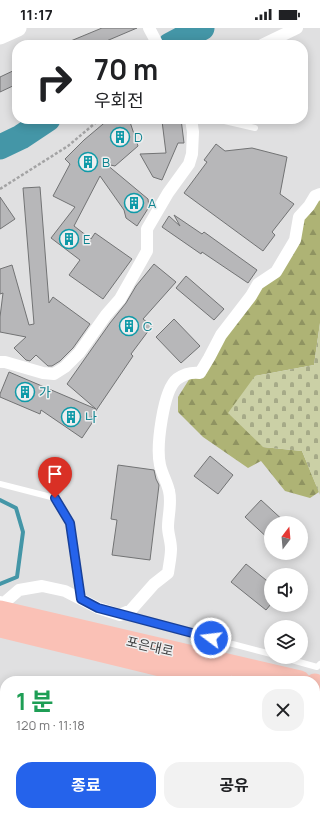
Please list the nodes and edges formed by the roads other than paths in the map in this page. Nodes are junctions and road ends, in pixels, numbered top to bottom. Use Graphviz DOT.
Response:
graph roads {
  1 [pos="18,28"];
  2 [pos="149,28"];
  3 [pos="297,28"];
  4 [pos="0,36"];
  5 [pos="155,40"];
  6 [pos="272,40"];
  7 [pos="192,124"];
  8 [pos="238,124"];
  9 [pos="255,128"];
  10 [pos="320,194"];
  11 [pos="0,362"];
  12 [pos="0,484"];
  13 [pos="81,599"];
  14 [pos="120,615"];
  15 [pos="5,617"];
  16 [pos="264,652"];
  17 [pos="307,664"];
  18 [pos="320,664"];
  19 [pos="205,676"];
  20 [pos="277,676"];
  1 -- 4 [label="main road"];
  2 -- 5 [label="street"];
  3 -- 6 [label="street"];
  7 -- 11 [label="street"];
  8 -- 9 [label="lane"];
  10 -- 14 [label="street"];
  12 -- 13 [label="lane"];
  13 -- 14 [label="street"];
  13 -- 15 [label="street"];
  14 -- 16 [label="lane"];
  15 -- 19 [label="highway, 포은대로"];
  15 -- 20 [label="highway, 포은대로"];
  17 -- 18 [label="lane"];
}
